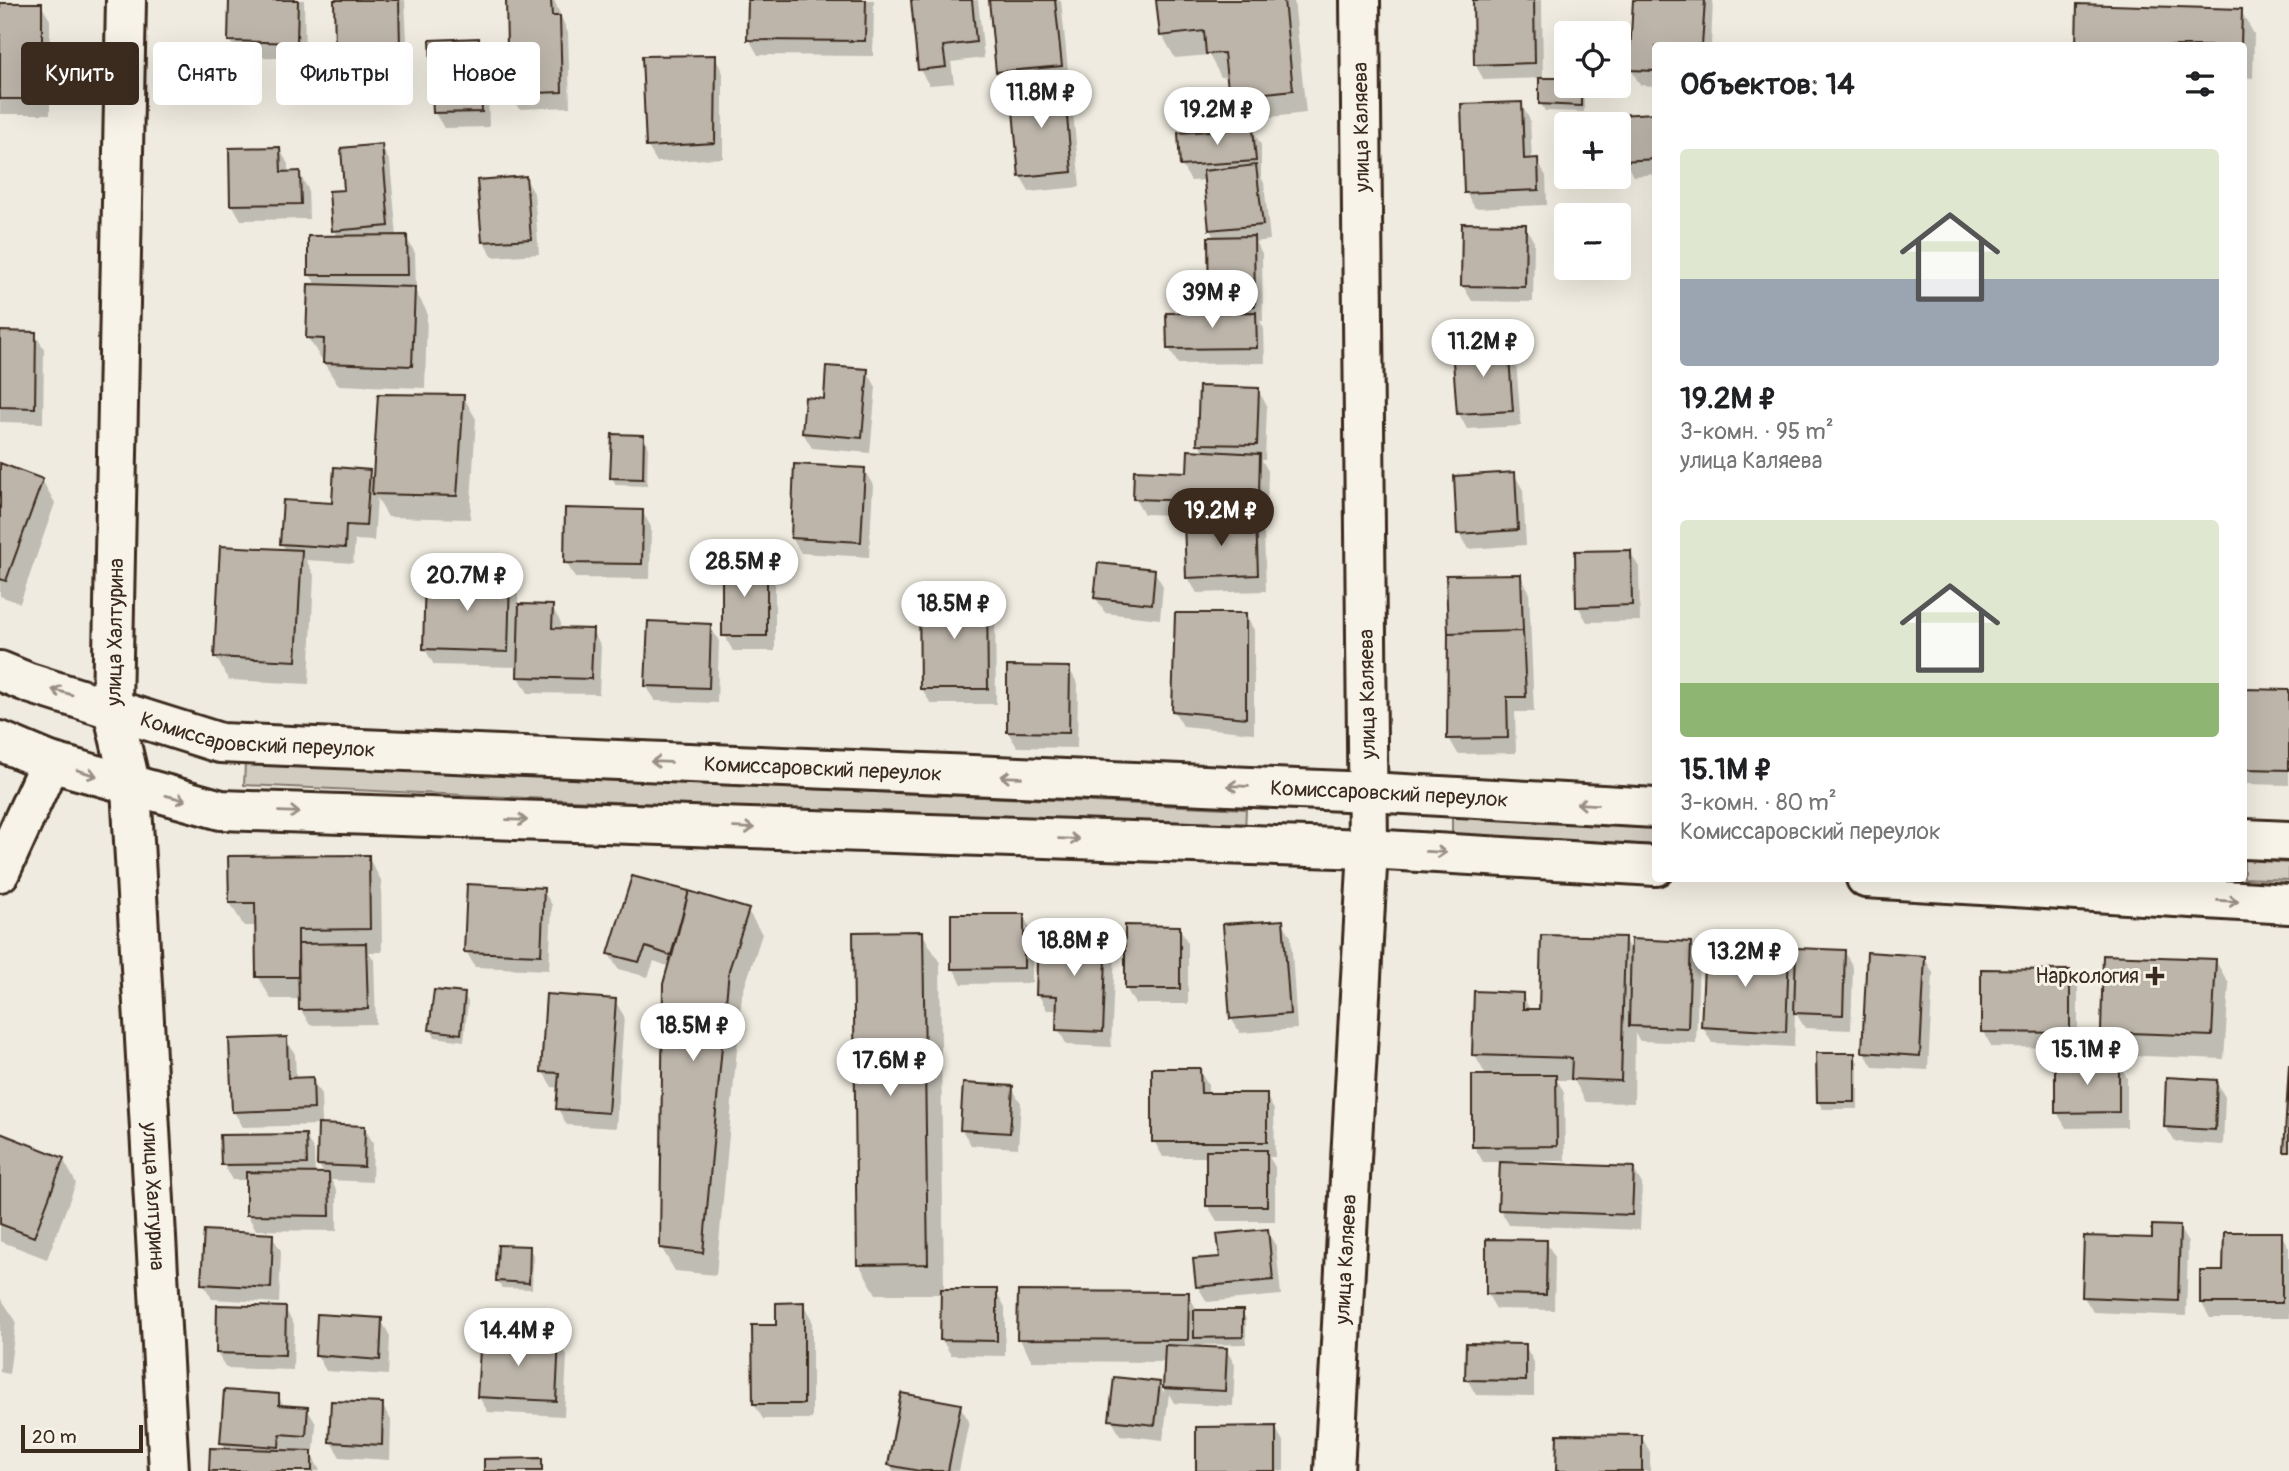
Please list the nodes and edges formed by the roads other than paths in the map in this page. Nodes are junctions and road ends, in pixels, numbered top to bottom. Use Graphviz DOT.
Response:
graph roads {
  1 [pos="126,0"];
  2 [pos="1360,0"];
  3 [pos="0,671"];
  4 [pos="112,706"];
  5 [pos="0,741"];
  6 [pos="50,762"];
  7 [pos="131,787"];
  8 [pos="1368,792"];
  9 [pos="1652,808"];
  10 [pos="2247,839"];
  11 [pos="2289,841"];
  12 [pos="1368,849"];
  13 [pos="1652,866"];
  14 [pos="0,872"];
  15 [pos="1931,882"];
  16 [pos="2289,904"];
  17 [pos="169,1471"];
  18 [pos="1334,1471"];
  1 -- 4 [label="main road, улица Халтурина"];
  2 -- 8 [label="main road, улица Каляева"];
  4 -- 3 [label="main road, Комиссаровский переулок, one-way"];
  4 -- 7 [label="main road, улица Халтурина"];
  8 -- 4 [label="main road, Комиссаровский переулок, one-way"];
  5 -- 6 [label="main road"];
  6 -- 7 [label="main road, one-way"];
  6 -- 14 [label="main road"];
  7 -- 12 [label="main road, one-way"];
  7 -- 17 [label="main road, улица Халтурина"];
  9 -- 8 [label="main road, Комиссаровский переулок, one-way"];
  8 -- 12 [label="main road, улица Каляева"];
  10 -- 11 [label="main road"];
  12 -- 13 [label="main road, one-way"];
  12 -- 18 [label="main road, улица Каляева"];
  15 -- 16 [label="main road, one-way"];
}
